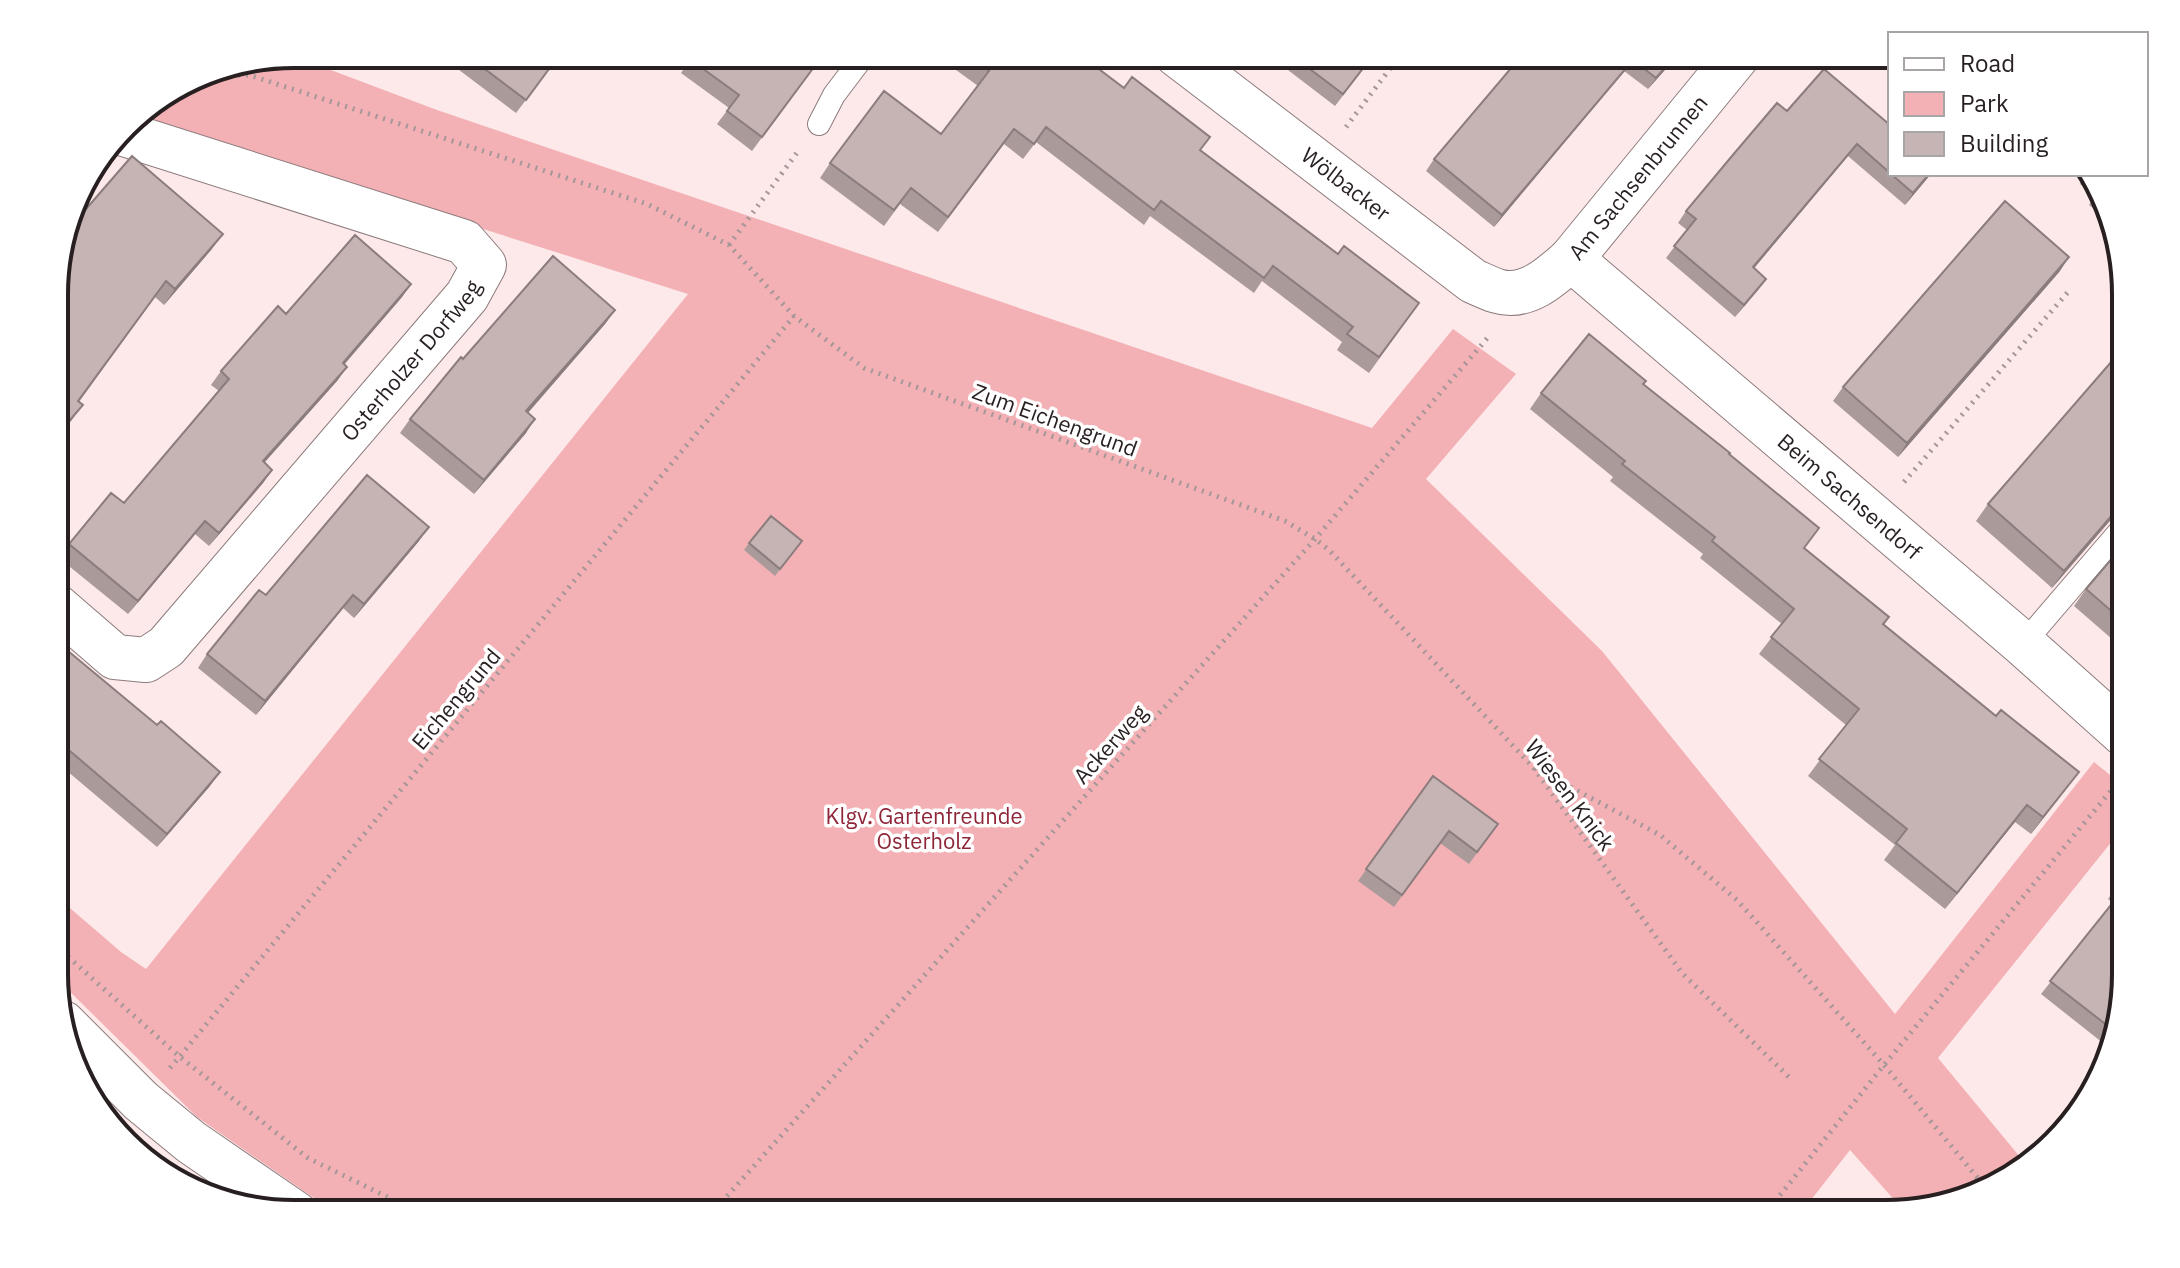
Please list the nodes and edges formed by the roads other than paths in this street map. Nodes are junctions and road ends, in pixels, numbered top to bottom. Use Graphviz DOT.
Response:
graph roads {
  1 [pos="854,68"];
  2 [pos="1194,68"];
  3 [pos="1728,68"];
  4 [pos="819,124"];
  5 [pos="132,137"];
  6 [pos="1571,259"];
  7 [pos="1526,291"];
  8 [pos="2112,540"];
  9 [pos="68,616"];
  10 [pos="2023,644"];
  11 [pos="2112,723"];
  12 [pos="78,1038"];
  13 [pos="274,1199"];
  1 -- 4 [label="lane"];
  2 -- 7 [label="street, Wölbacker"];
  3 -- 6 [label="street, Am Sachsenbrunnen"];
  5 -- 9 [label="street, Osterholzer Dorfweg"];
  6 -- 7 [label="street, Am Sachsenbrunnen"];
  6 -- 10 [label="street, Beim Sachsendorf"];
  8 -- 10 [label="lane"];
  10 -- 11 [label="street, Beim Sachsendorf"];
  12 -- 13 [label="street"];
}
